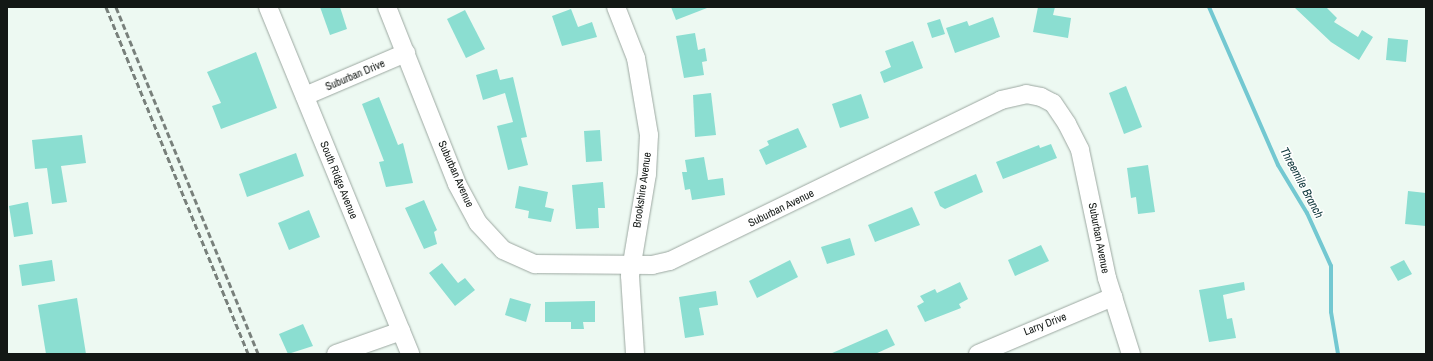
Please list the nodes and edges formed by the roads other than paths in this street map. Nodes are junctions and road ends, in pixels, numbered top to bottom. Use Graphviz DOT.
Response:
graph roads {
  1 [pos="268,7"];
  2 [pos="387,7"];
  3 [pos="616,7"];
  4 [pos="406,53"];
  5 [pos="305,96"];
  6 [pos="631,264"];
  7 [pos="1113,297"];
  8 [pos="401,331"];
  9 [pos="336,354"];
  10 [pos="410,354"];
  11 [pos="635,354"];
  12 [pos="978,354"];
  13 [pos="1131,354"];
  1 -- 5 [label="street, South Ridge Avenue"];
  2 -- 4 [label="street, Suburban Avenue"];
  3 -- 6 [label="street, Brookshire Avenue"];
  4 -- 5 [label="street, Suburban Drive"];
  4 -- 6 [label="street, Suburban Avenue"];
  5 -- 8 [label="street, South Ridge Avenue"];
  6 -- 7 [label="street, Suburban Avenue"];
  6 -- 11 [label="street, Brookshire Avenue"];
  7 -- 12 [label="street, Larry Drive"];
  7 -- 13 [label="street, Suburban Avenue"];
  8 -- 9 [label="street"];
  8 -- 10 [label="street, South Ridge Avenue"];
}
